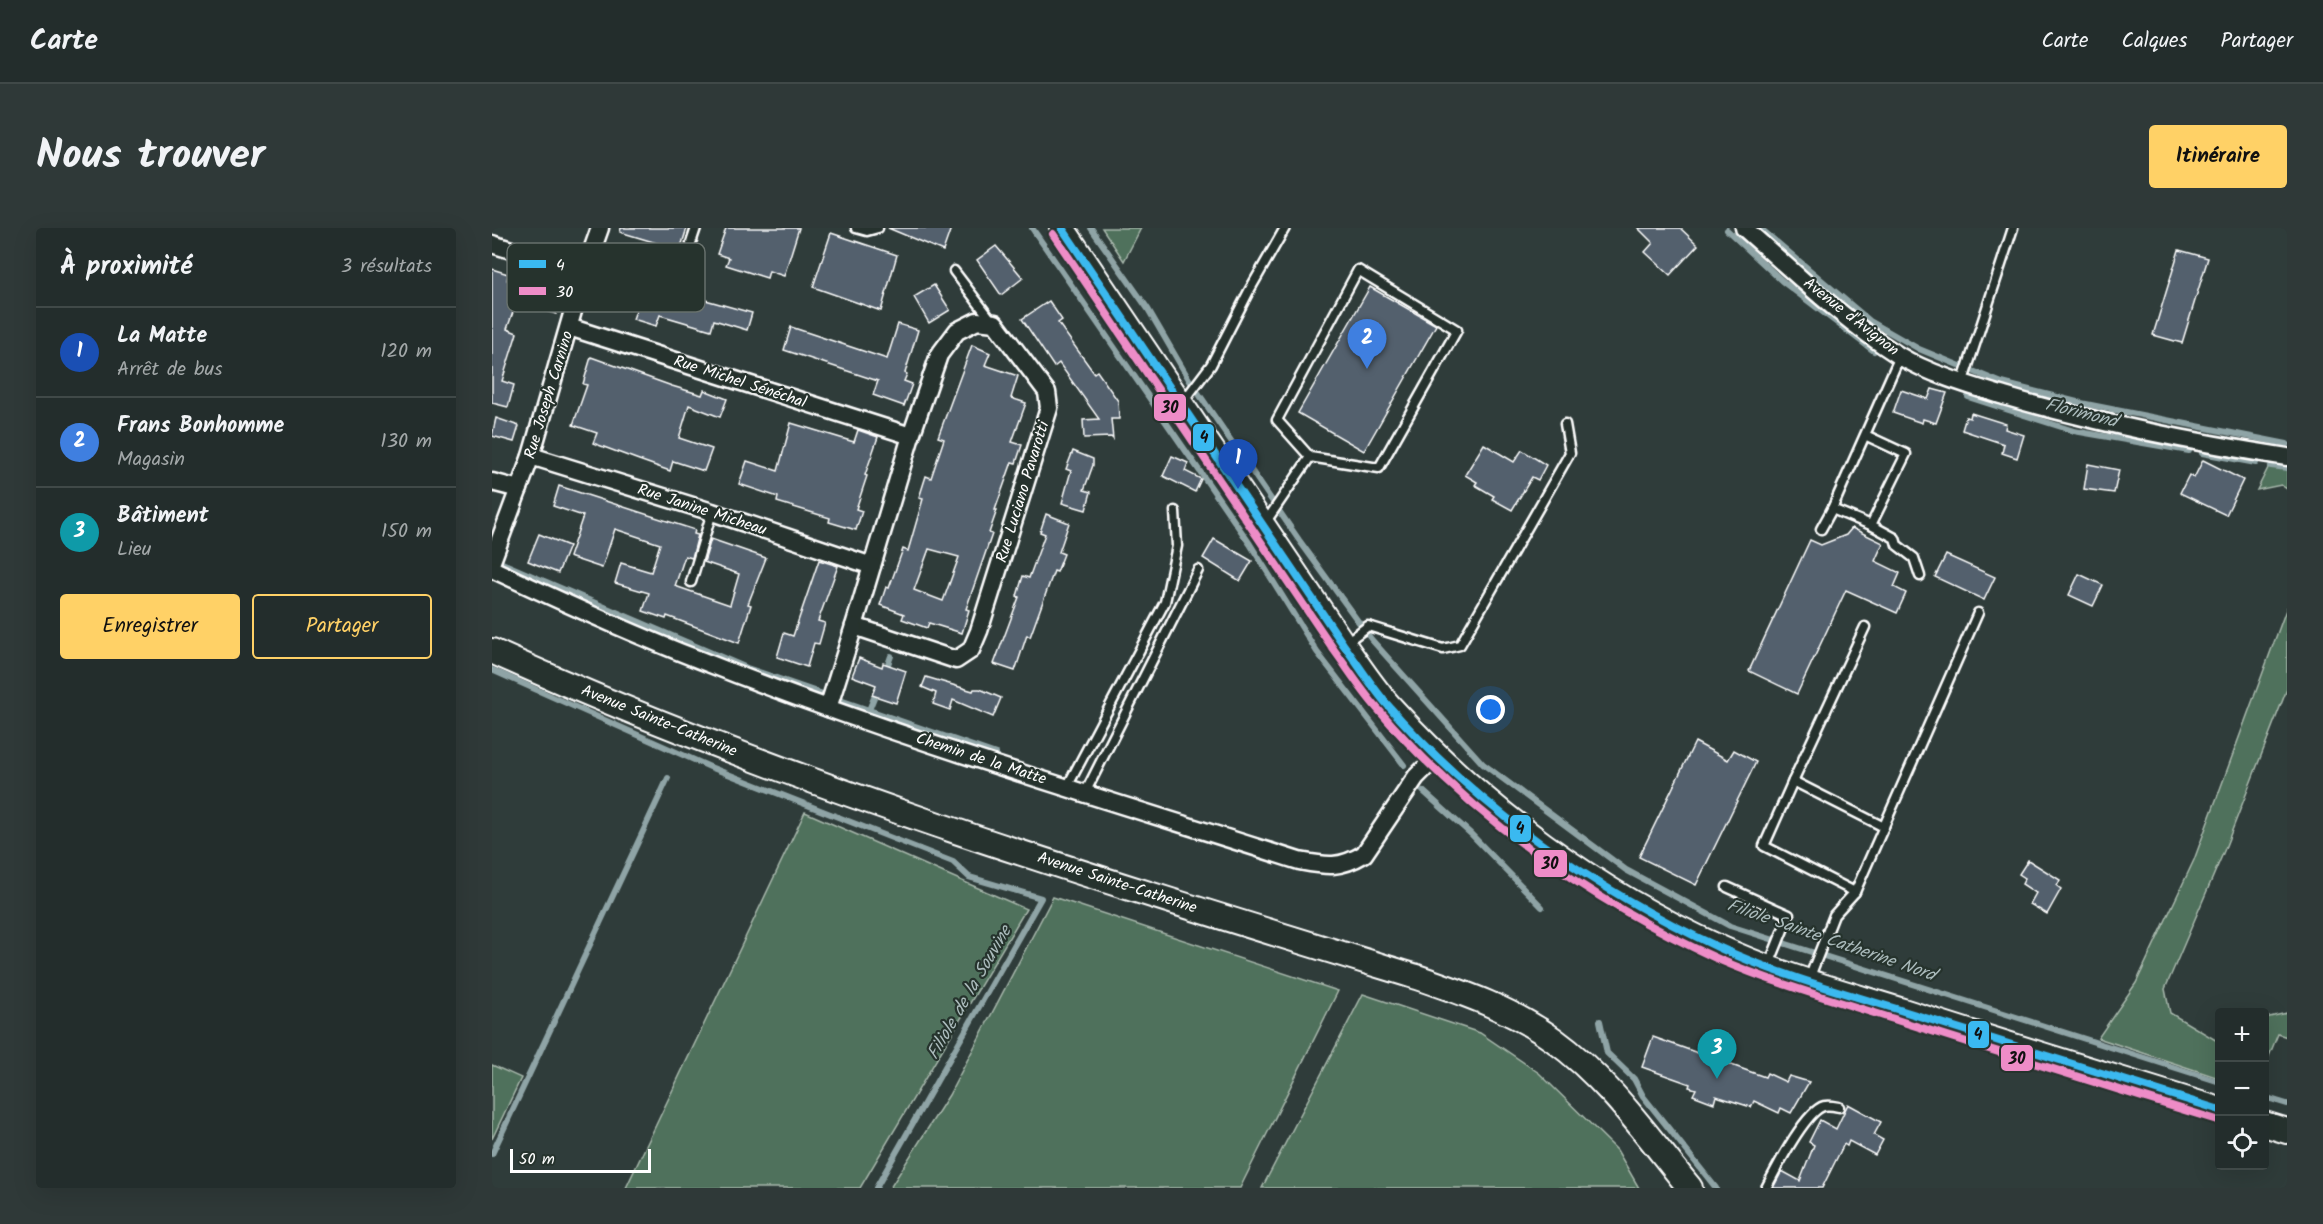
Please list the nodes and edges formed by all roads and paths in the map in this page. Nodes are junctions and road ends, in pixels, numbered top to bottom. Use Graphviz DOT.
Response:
graph roads {
  1 [pos="600,228"];
  2 [pos="696,228"];
  3 [pos="856,228"];
  4 [pos="878,228"];
  5 [pos="1062,228"];
  6 [pos="1285,228"];
  7 [pos="1744,228"];
  8 [pos="2013,228"];
  9 [pos="595,243"];
  10 [pos="691,243"];
  11 [pos="492,244"];
  12 [pos="507,249"];
  13 [pos="954,271"];
  14 [pos="573,312"];
  15 [pos="995,323"];
  16 [pos="569,327"];
  17 [pos="1900,356"];
  18 [pos="1962,384"];
  19 [pos="1181,405"];
  20 [pos="1565,424"];
  21 [pos="1865,435"];
  22 [pos="911,436"];
  23 [pos="531,456"];
  24 [pos="1310,457"];
  25 [pos="2287,457"];
  26 [pos="492,482"];
  27 [pos="519,489"];
  28 [pos="1832,509"];
  29 [pos="1175,511"];
  30 [pos="712,512"];
  31 [pos="1871,525"];
  32 [pos="1263,526"];
  33 [pos="1821,529"];
  34 [pos="492,561"];
  35 [pos="872,566"];
  36 [pos="492,569"];
  37 [pos="1198,570"];
  38 [pos="1920,576"];
  39 [pos="690,582"];
  40 [pos="1978,614"];
  41 [pos="854,626"];
  42 [pos="1865,627"];
  43 [pos="1343,644"];
  44 [pos="492,651"];
  45 [pos="828,708"];
  46 [pos="1437,756"];
  47 [pos="1793,781"];
  48 [pos="1067,787"];
  49 [pos="1085,793"];
  50 [pos="1884,827"];
  51 [pos="1727,887"];
  52 [pos="1855,892"];
  53 [pos="1768,967"];
  54 [pos="1808,981"];
  55 [pos="1839,1107"];
  56 [pos="2215,1108"];
  57 [pos="2269,1125"];
  58 [pos="2287,1131"];
  59 [pos="1690,1188"];
  60 [pos="1766,1188"];
  1 -- 9 [label="street, Rue Joseph Carnino"];
  2 -- 10 [label="lane"];
  3 -- 4 [label="lane"];
  5 -- 19 [label="main road"];
  6 -- 19 [label="lane"];
  7 -- 17 [label="street, Avenue d'Avignon"];
  8 -- 18 [label="lane"];
  11 -- 12 [label="street"];
  13 -- 15 [label="lane"];
  14 -- 16 [label="street, Rue Joseph Carnino"];
  15 -- 22 [label="street"];
  15 -- 41 [label="street, Rue Luciano Pavarotti"];
  16 -- 22 [label="street, Rue Michel Sénéchal"];
  16 -- 23 [label="street, Rue Joseph Carnino"];
  17 -- 18 [label="street, Avenue d'Avignon"];
  17 -- 21 [label="lane"];
  18 -- 25 [label="street, Avenue d'Avignon"];
  19 -- 32 [label="main road"];
  20 -- 43 [label="lane"];
  21 -- 28 [label="lane"];
  21 -- 31 [label="lane"];
  22 -- 35 [label="street"];
  23 -- 27 [label="street, Rue Joseph Carnino"];
  23 -- 30 [label="street, Rue Janine Micheau"];
  24 -- 24 [label="lane"];
  24 -- 32 [label="lane"];
  26 -- 27 [label="street"];
  27 -- 34 [label="street, Rue Joseph Carnino"];
  28 -- 31 [label="lane"];
  28 -- 33 [label="lane"];
  29 -- 48 [label="lane"];
  30 -- 35 [label="street, Rue Janine Micheau"];
  30 -- 39 [label="lane"];
  31 -- 38 [label="lane"];
  32 -- 43 [label="main road"];
  35 -- 41 [label="street"];
  36 -- 45 [label="street, Chemin de la Matte"];
  37 -- 49 [label="lane"];
  40 -- 50 [label="lane"];
  41 -- 45 [label="street"];
  42 -- 47 [label="lane"];
  43 -- 46 [label="main road"];
  44 -- 59 [label="main road, Avenue Sainte-Catherine"];
  45 -- 48 [label="street, Chemin de la Matte"];
  46 -- 49 [label="street, Chemin de la Matte"];
  46 -- 53 [label="main road"];
  47 -- 50 [label="lane"];
  47 -- 52 [label="lane"];
  48 -- 49 [label="street, Chemin de la Matte"];
  50 -- 52 [label="lane"];
  51 -- 53 [label="lane"];
  52 -- 54 [label="lane"];
  53 -- 54 [label="main road"];
  54 -- 56 [label="main road"];
  55 -- 60 [label="lane"];
  57 -- 58 [label="main road"];
}
